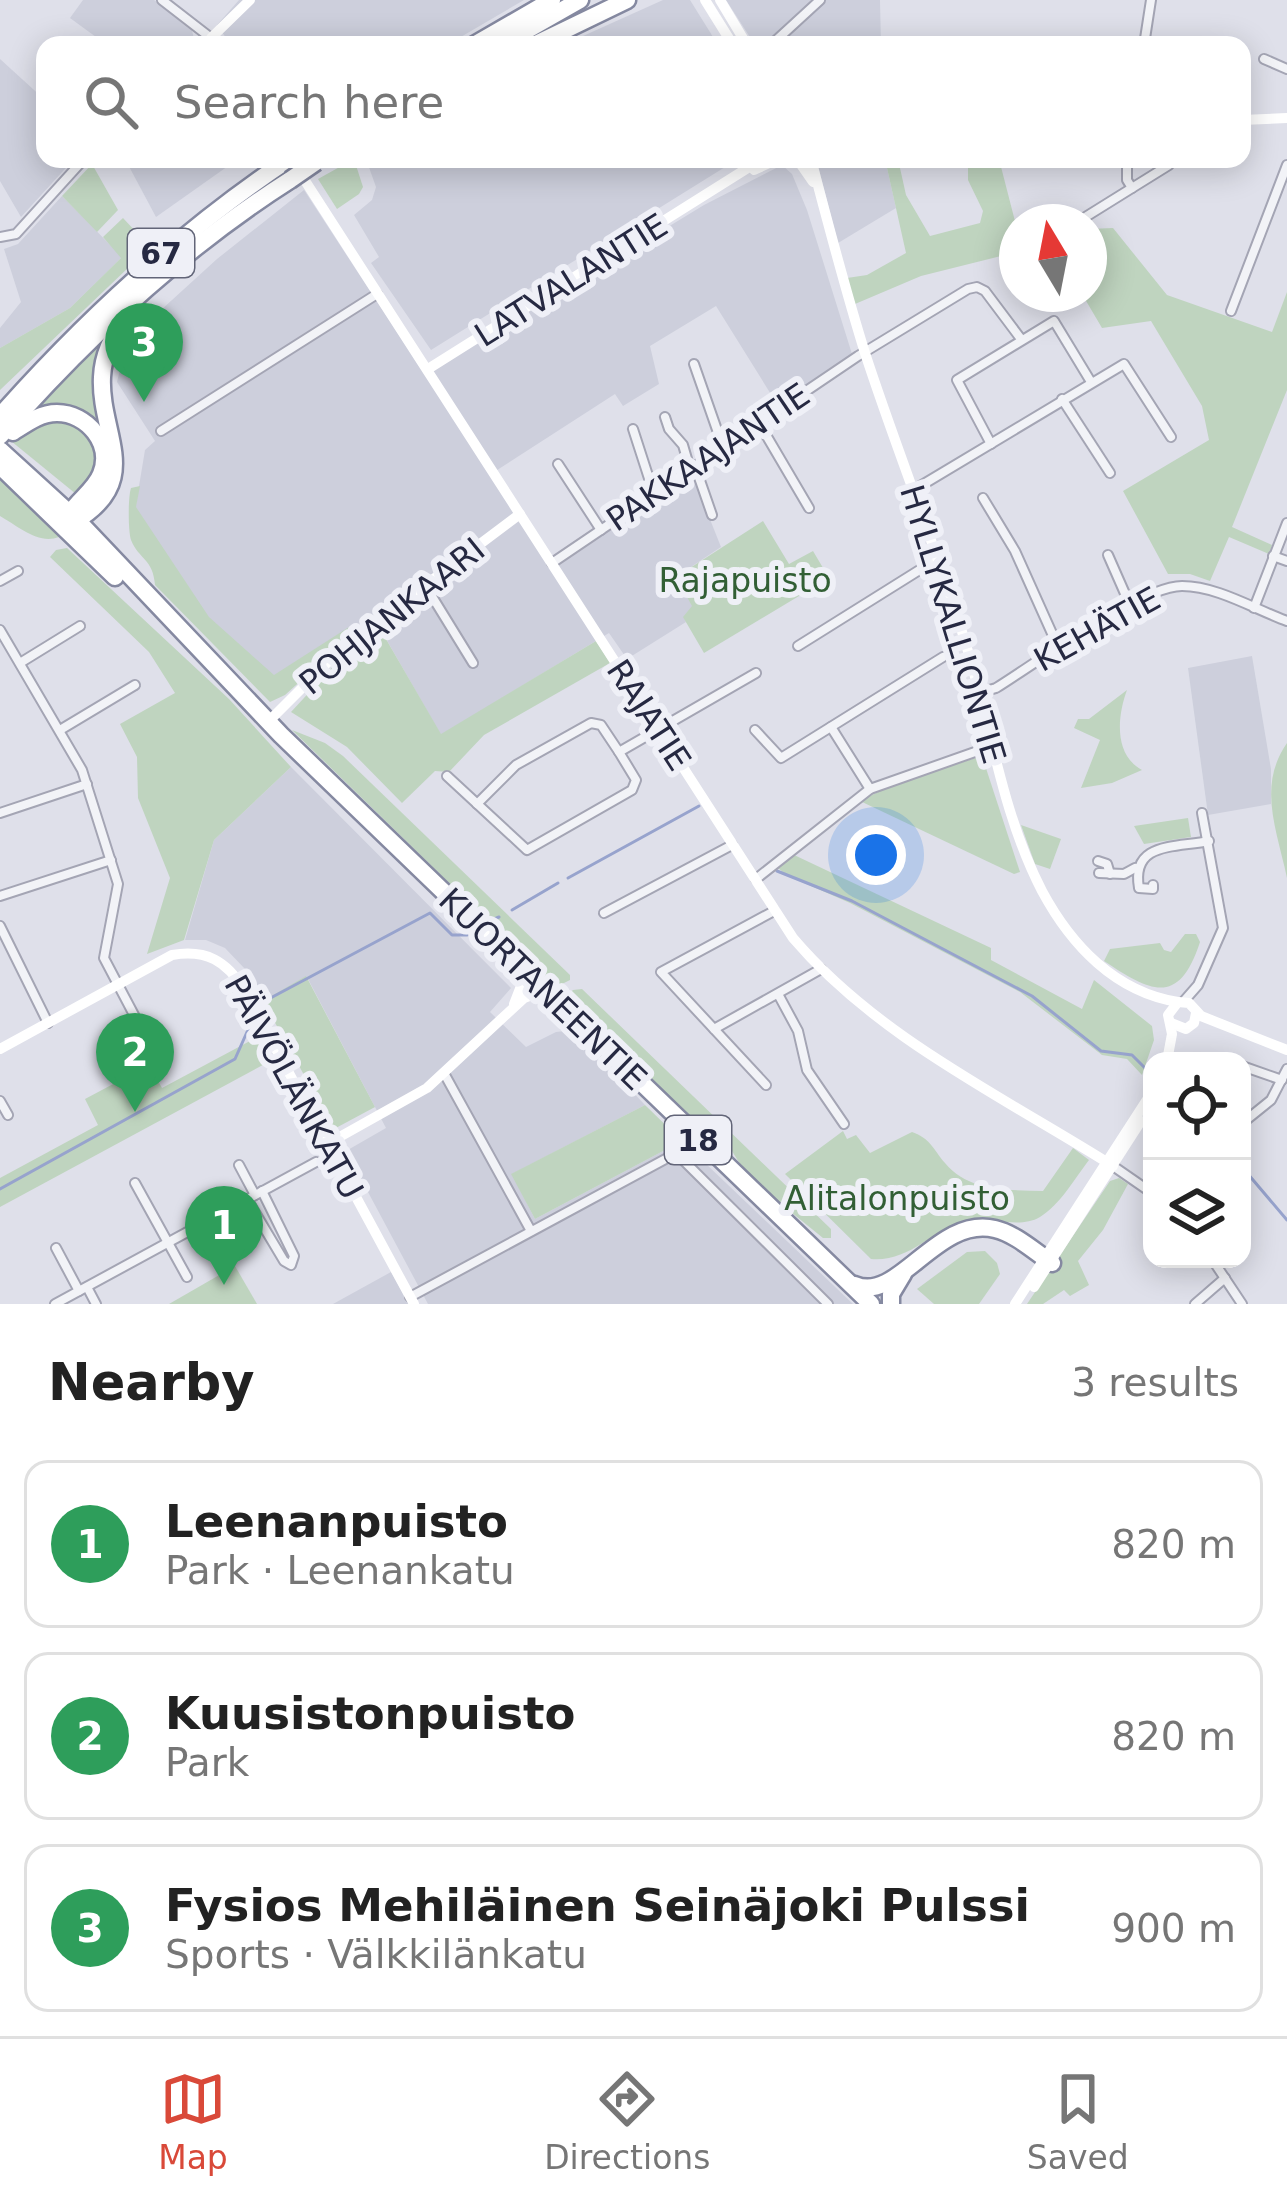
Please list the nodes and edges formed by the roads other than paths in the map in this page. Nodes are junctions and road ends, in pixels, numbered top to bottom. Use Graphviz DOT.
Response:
graph roads {
  1 [pos="162,0"];
  2 [pos="250,0"];
  3 [pos="548,0"];
  4 [pos="580,0"];
  5 [pos="627,0"];
  6 [pos="705,0"];
  7 [pos="720,0"];
  8 [pos="820,0"];
  9 [pos="1151,0"];
  10 [pos="202,36"];
  11 [pos="217,36"];
  12 [pos="489,36"];
  13 [pos="517,36"];
  14 [pos="553,36"];
  15 [pos="727,36"];
  16 [pos="742,36"];
  17 [pos="781,36"];
  18 [pos="1145,36"];
  19 [pos="1264,59"];
  20 [pos="1287,69"];
  21 [pos="1287,118"];
  22 [pos="1251,120"];
  23 [pos="1287,165"];
  24 [pos="76,168"];
  25 [pos="284,168"];
  26 [pos="285,168"];
  27 [pos="288,168"];
  28 [pos="740,168"];
  29 [pos="747,168"];
  30 [pos="758,168"];
  31 [pos="802,168"];
  32 [pos="813,168"];
  33 [pos="1127,168"];
  34 [pos="1164,168"];
  35 [pos="718,186"];
  36 [pos="1132,188"];
  37 [pos="1106,204"];
  38 [pos="824,207"];
  39 [pos="0,237"];
  40 [pos="157,277"];
  41 [pos="379,293"];
  42 [pos="1231,310"];
  43 [pos="1021,338"];
  44 [pos="865,352"];
  45 [pos="55,355"];
  46 [pos="694,364"];
  47 [pos="428,369"];
  48 [pos="1090,382"];
  49 [pos="1062,399"];
  50 [pos="0,404"];
  51 [pos="665,417"];
  52 [pos="759,423"];
  53 [pos="633,429"];
  54 [pos="161,431"];
  55 [pos="3,435"];
  56 [pos="1172,437"];
  57 [pos="991,444"];
  58 [pos="723,447"];
  59 [pos="558,464"];
  60 [pos="0,466"];
  61 [pos="692,468"];
  62 [pos="1110,473"];
  63 [pos="912,491"];
  64 [pos="653,494"];
  65 [pos="983,499"];
  66 [pos="808,508"];
  67 [pos="520,514"];
  68 [pos="712,515"];
  69 [pos="70,520"];
  70 [pos="1287,523"];
  71 [pos="601,530"];
  72 [pos="1108,555"];
  73 [pos="1273,556"];
  74 [pos="937,560"];
  75 [pos="1287,561"];
  76 [pos="552,562"];
  77 [pos="18,571"];
  78 [pos="0,581"];
  79 [pos="425,585"];
  80 [pos="1130,605"];
  81 [pos="1254,608"];
  82 [pos="1287,621"];
  83 [pos="80,626"];
  84 [pos="0,630"];
  85 [pos="798,646"];
  86 [pos="1059,649"];
  87 [pos="943,657"];
  88 [pos="20,663"];
  89 [pos="473,663"];
  90 [pos="756,673"];
  91 [pos="135,685"];
  92 [pos="979,693"];
  93 [pos="268,722"];
  94 [pos="831,727"];
  95 [pos="60,730"];
  96 [pos="659,730"];
  97 [pos="755,730"];
  98 [pos="992,746"];
  99 [pos="619,752"];
  100 [pos="447,776"];
  101 [pos="86,784"];
  102 [pos="870,789"];
  103 [pos="477,804"];
  104 [pos="0,813"];
  105 [pos="1202,813"];
  106 [pos="1208,842"];
  107 [pos="732,845"];
  108 [pos="111,860"];
  109 [pos="1098,860"];
  110 [pos="1136,867"];
  111 [pos="1099,873"];
  112 [pos="1110,874"];
  113 [pos="754,880"];
  114 [pos="1154,885"];
  115 [pos="0,896"];
  116 [pos="774,911"];
  117 [pos="604,913"];
  118 [pos="0,926"];
  119 [pos="496,944"];
  120 [pos="821,969"];
  121 [pos="118,984"];
  122 [pos="778,994"];
  123 [pos="1150,996"];
  124 [pos="552,999"];
  125 [pos="1188,1006"];
  126 [pos="513,1007"];
  127 [pos="1168,1018"];
  128 [pos="48,1023"];
  129 [pos="1219,1024"];
  130 [pos="1188,1028"];
  131 [pos="714,1029"];
  132 [pos="143,1032"];
  133 [pos="0,1049"];
  134 [pos="1287,1050"];
  135 [pos="1171,1052"];
  136 [pos="1176,1052"];
  137 [pos="1251,1068"];
  138 [pos="445,1075"];
  139 [pos="1285,1075"];
  140 [pos="766,1085"];
  141 [pos="0,1101"];
  142 [pos="1143,1107"];
  143 [pos="8,1115"];
  144 [pos="1143,1116"];
  145 [pos="1251,1116"];
  146 [pos="844,1124"];
  147 [pos="327,1144"];
  148 [pos="316,1162"];
  149 [pos="1110,1163"];
  150 [pos="239,1166"];
  151 [pos="135,1183"];
  152 [pos="1143,1187"];
  153 [pos="255,1195"];
  154 [pos="531,1232"];
  155 [pos="168,1243"];
  156 [pos="56,1247"];
  157 [pos="1049,1260"];
  158 [pos="1218,1268"];
  159 [pos="907,1269"];
  160 [pos="187,1277"];
  161 [pos="1225,1278"];
  162 [pos="844,1280"];
  163 [pos="79,1294"];
  164 [pos="412,1301"];
  165 [pos="56,1304"];
  166 [pos="96,1304"];
  167 [pos="828,1304"];
  168 [pos="871,1304"];
  169 [pos="891,1304"];
  170 [pos="1018,1304"];
  171 [pos="1195,1304"];
  172 [pos="1242,1304"];
  1 -- 10 [label="street"];
  2 -- 11 [label="street"];
  3 -- 12 [label="highway"];
  4 -- 13 [label="highway"];
  5 -- 14 [label="highway"];
  6 -- 15 [label="street"];
  7 -- 16 [label="street"];
  8 -- 17 [label="street"];
  9 -- 18 [label="street"];
  19 -- 20 [label="street"];
  21 -- 22 [label="street"];
  23 -- 42 [label="street"];
  24 -- 39 [label="street"];
  25 -- 45 [label="highway, 67"];
  26 -- 40 [label="highway, 67"];
  27 -- 41 [label="street, RAJATIE"];
  28 -- 35 [label="street"];
  29 -- 35 [label="street, LATVALANTIE"];
  30 -- 35 [label="street, LATVALANTIE"];
  31 -- 38 [label="street, HYLLYKALLIONTIE"];
  32 -- 38 [label="street, HYLLYKALLIONTIE"];
  33 -- 36 [label="street"];
  34 -- 36 [label="street"];
  35 -- 47 [label="street, LATVALANTIE"];
  36 -- 37 [label="street"];
  38 -- 44 [label="street, HYLLYKALLIONTIE"];
  40 -- 55 [label="highway, 67"];
  40 -- 69 [label="highway"];
  41 -- 47 [label="street, RAJATIE"];
  41 -- 54 [label="street"];
  43 -- 44 [label="street, PAKKAAJANTIE"];
  43 -- 48 [label="street"];
  43 -- 57 [label="street"];
  44 -- 52 [label="street, PAKKAAJANTIE"];
  44 -- 63 [label="street, HYLLYKALLIONTIE"];
  45 -- 50 [label="highway"];
  45 -- 55 [label="highway, 67"];
  46 -- 58 [label="street"];
  47 -- 67 [label="street, RAJATIE"];
  48 -- 49 [label="street"];
  48 -- 56 [label="street"];
  49 -- 57 [label="street"];
  49 -- 62 [label="street"];
  51 -- 61 [label="street"];
  52 -- 58 [label="street, PAKKAAJANTIE"];
  52 -- 66 [label="street"];
  53 -- 64 [label="street"];
  55 -- 69 [label="highway, KUORTANEENTIE / 18"];
  55 -- 69 [label="highway"];
  57 -- 63 [label="street"];
  58 -- 61 [label="street, PAKKAAJANTIE"];
  59 -- 71 [label="street"];
  60 -- 69 [label="highway, KUORTANEENTIE / 18"];
  61 -- 64 [label="street, PAKKAAJANTIE"];
  61 -- 68 [label="street"];
  63 -- 74 [label="street, HYLLYKALLIONTIE"];
  64 -- 71 [label="street, PAKKAAJANTIE"];
  65 -- 86 [label="street"];
  67 -- 76 [label="street, RAJATIE"];
  67 -- 79 [label="street, POHJANKAARI"];
  69 -- 93 [label="highway, KUORTANEENTIE / 18"];
  70 -- 73 [label="street"];
  71 -- 76 [label="street, PAKKAAJANTIE"];
  72 -- 80 [label="street"];
  73 -- 75 [label="street"];
  73 -- 81 [label="street"];
  74 -- 85 [label="street"];
  74 -- 92 [label="street, HYLLYKALLIONTIE"];
  76 -- 96 [label="street, RAJATIE"];
  77 -- 78 [label="street"];
  79 -- 89 [label="street"];
  79 -- 93 [label="street, POHJANKAARI"];
  80 -- 81 [label="street, KEHÄTIE"];
  80 -- 86 [label="street, KEHÄTIE"];
  81 -- 82 [label="street, KEHÄTIE"];
  83 -- 88 [label="street"];
  84 -- 88 [label="street"];
  86 -- 92 [label="street, KEHÄTIE"];
  87 -- 94 [label="street"];
  88 -- 95 [label="street"];
  90 -- 96 [label="street"];
  91 -- 95 [label="street"];
  92 -- 98 [label="street, HYLLYKALLIONTIE"];
  93 -- 119 [label="highway, KUORTANEENTIE / 18"];
  94 -- 97 [label="street"];
  94 -- 102 [label="street"];
  95 -- 101 [label="street"];
  96 -- 99 [label="street"];
  96 -- 107 [label="street, RAJATIE"];
  98 -- 102 [label="street"];
  98 -- 123 [label="street, HYLLYKALLIONTIE"];
  99 -- 103 [label="street"];
  99 -- 103 [label="street"];
  100 -- 103 [label="street"];
  101 -- 104 [label="street"];
  101 -- 108 [label="street"];
  102 -- 113 [label="street"];
  105 -- 106 [label="street"];
  106 -- 110 [label="street"];
  106 -- 125 [label="street"];
  107 -- 113 [label="street, RAJATIE"];
  107 -- 117 [label="street"];
  108 -- 115 [label="street"];
  108 -- 121 [label="street"];
  109 -- 112 [label="street"];
  110 -- 112 [label="street"];
  110 -- 114 [label="street"];
  111 -- 112 [label="street"];
  113 -- 116 [label="street, RAJATIE"];
  116 -- 120 [label="street, RAJATIE"];
  116 -- 131 [label="street"];
  118 -- 128 [label="street"];
  119 -- 124 [label="highway, KUORTANEENTIE / 18"];
  119 -- 126 [label="street"];
  120 -- 122 [label="street"];
  120 -- 149 [label="street, RAJATIE"];
  121 -- 128 [label="street, PÄIVÖLÄNKATU"];
  121 -- 132 [label="street"];
  121 -- 147 [label="street, PÄIVÖLÄNKATU"];
  122 -- 131 [label="street"];
  122 -- 146 [label="street"];
  123 -- 125 [label="street, HYLLYKALLIONTIE"];
  123 -- 127 [label="street, HYLLYKALLIONTIE"];
  124 -- 126 [label="street"];
  124 -- 162 [label="highway, KUORTANEENTIE / 18"];
  125 -- 127 [label="street"];
  125 -- 129 [label="street, HYLLYKALLIONTIE"];
  125 -- 130 [label="street"];
  126 -- 138 [label="street"];
  127 -- 130 [label="street"];
  127 -- 135 [label="street"];
  128 -- 133 [label="street, PÄIVÖLÄNKATU"];
  129 -- 130 [label="street"];
  129 -- 134 [label="street, HYLLYKALLIONTIE"];
  130 -- 136 [label="street"];
  131 -- 140 [label="street"];
  137 -- 139 [label="street"];
  138 -- 147 [label="street"];
  138 -- 154 [label="street"];
  139 -- 145 [label="street"];
  141 -- 143 [label="street"];
  142 -- 149 [label="street"];
  144 -- 149 [label="street"];
  147 -- 164 [label="street, PÄIVÖLÄNKATU"];
  148 -- 153 [label="street"];
  149 -- 152 [label="street"];
  149 -- 157 [label="street"];
  150 -- 153 [label="street"];
  151 -- 155 [label="street"];
  153 -- 153 [label="street"];
  153 -- 155 [label="street"];
  154 -- 164 [label="street"];
  154 -- 167 [label="street"];
  155 -- 160 [label="street"];
  155 -- 163 [label="street"];
  156 -- 163 [label="street"];
  157 -- 159 [label="highway"];
  157 -- 170 [label="street"];
  158 -- 161 [label="street"];
  159 -- 162 [label="highway"];
  159 -- 169 [label="highway"];
  161 -- 171 [label="street"];
  161 -- 172 [label="street"];
  162 -- 168 [label="highway, KUORTANEENTIE / 18"];
  163 -- 165 [label="street"];
  163 -- 166 [label="street"];
}
